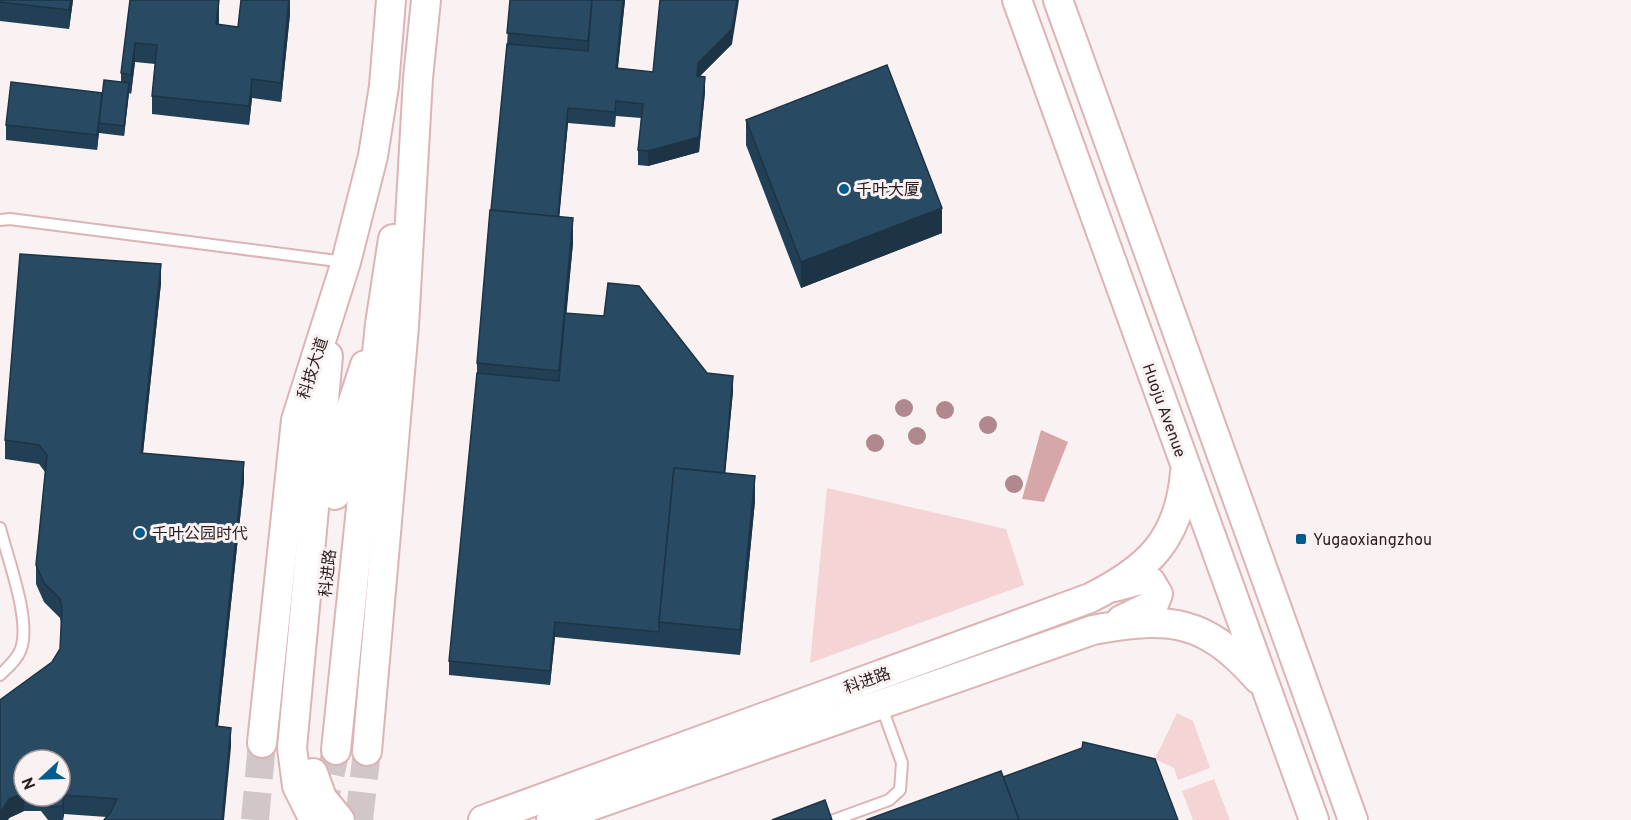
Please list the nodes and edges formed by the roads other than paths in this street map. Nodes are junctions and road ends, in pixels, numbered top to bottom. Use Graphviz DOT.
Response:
graph roads {
  1 [pos="391,0"];
  2 [pos="426,0"];
  3 [pos="1017,0"];
  4 [pos="1058,0"];
  5 [pos="418,78"];
  6 [pos="0,220"];
  7 [pos="346,262"];
  8 [pos="333,303"];
  9 [pos="380,324"];
  10 [pos="1186,468"];
  11 [pos="0,528"];
  12 [pos="1107,590"];
  13 [pos="1093,630"];
  14 [pos="0,675"];
  15 [pos="1266,688"];
  16 [pos="881,704"];
  17 [pos="262,743"];
  18 [pos="336,750"];
  19 [pos="367,751"];
  20 [pos="314,820"];
  21 [pos="340,820"];
  22 [pos="483,820"];
  23 [pos="551,820"];
  24 [pos="834,820"];
  25 [pos="1314,820"];
  26 [pos="1353,820"];
  1 -- 7 [label="main road, 科技大道"];
  2 -- 5 [label="main road"];
  3 -- 10 [label="main road, Huoju Avenue"];
  4 -- 26 [label="main road"];
  5 -- 9 [label="main road"];
  5 -- 19 [label="main road"];
  6 -- 7 [label="lane"];
  7 -- 8 [label="main road, 科技大道"];
  8 -- 17 [label="main road, 科技大道"];
  8 -- 20 [label="main road"];
  9 -- 18 [label="main road"];
  9 -- 21 [label="main road, 科进路"];
  10 -- 12 [label="main road, 科进路"];
  10 -- 15 [label="main road, Huoju Avenue"];
  11 -- 14 [label="lane"];
  12 -- 13 [label="main road"];
  12 -- 22 [label="main road, 科进路"];
  13 -- 15 [label="main road"];
  13 -- 16 [label="main road"];
  15 -- 25 [label="main road, Huoju Avenue"];
  16 -- 23 [label="main road"];
  16 -- 24 [label="lane"];
}
